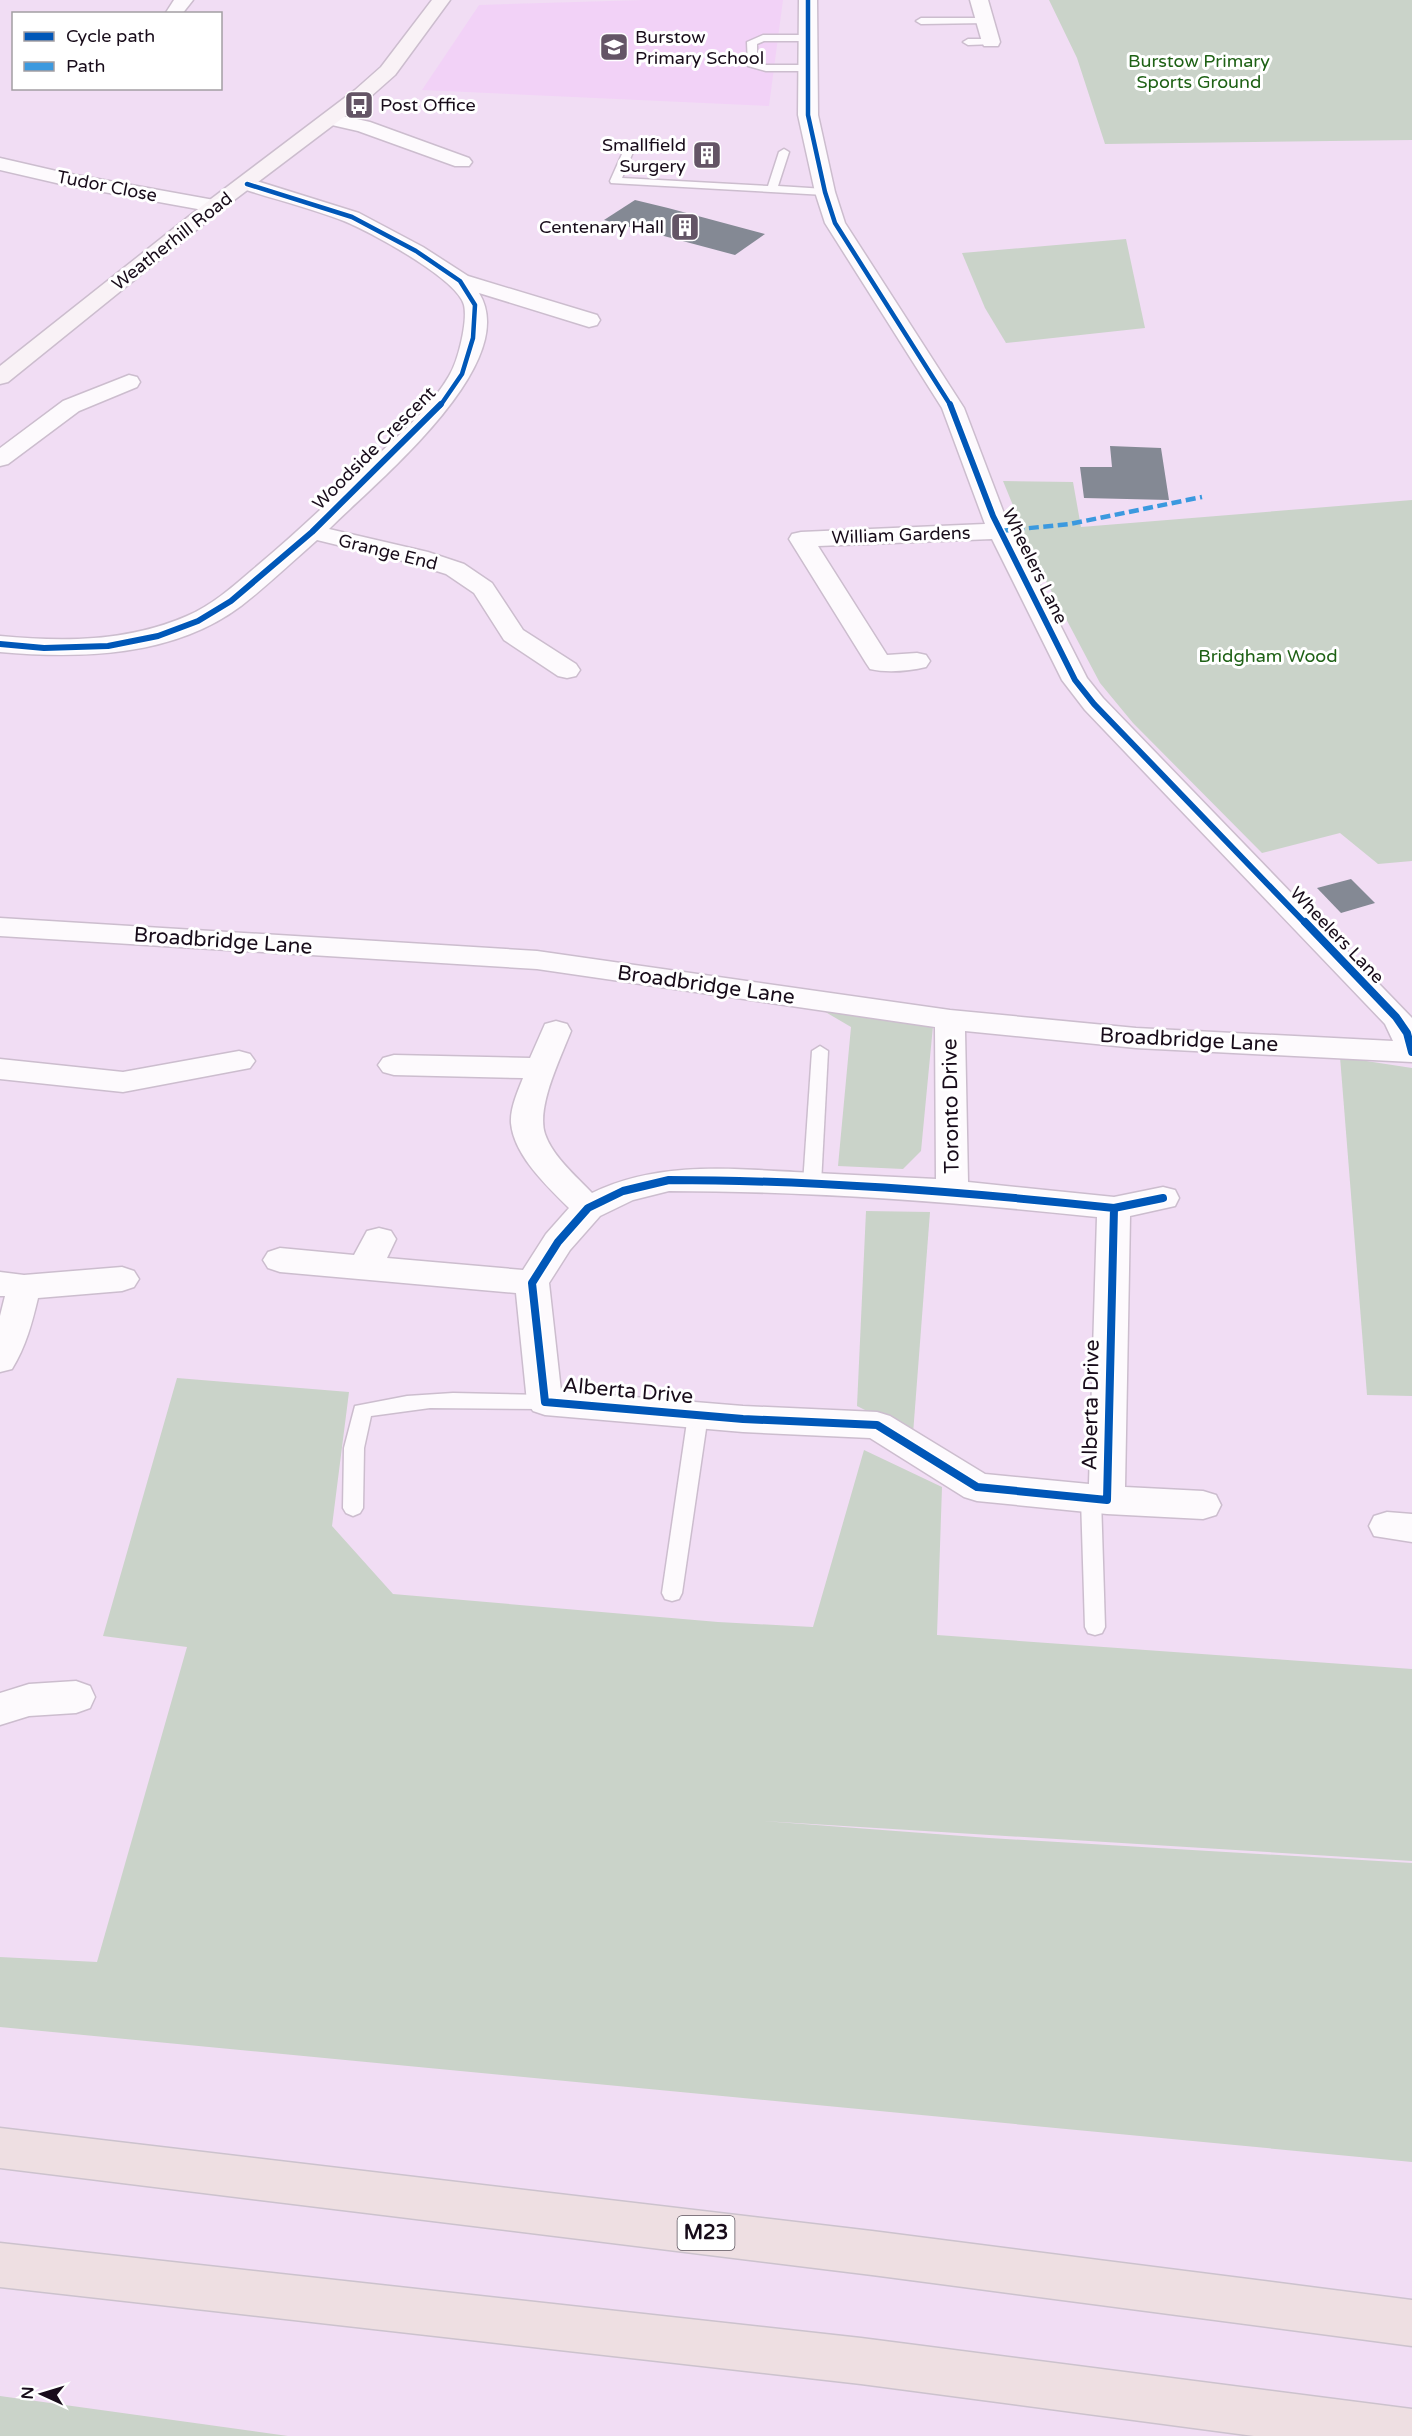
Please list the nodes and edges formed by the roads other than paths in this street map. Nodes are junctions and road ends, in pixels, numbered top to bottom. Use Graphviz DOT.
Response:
graph roads {
  1 [pos="441,0"];
  2 [pos="807,0"];
  3 [pos="979,0"];
  4 [pos="921,21"];
  5 [pos="983,21"];
  6 [pos="808,29"];
  7 [pos="968,42"];
  8 [pos="991,42"];
  9 [pos="809,68"];
  10 [pos="330,119"];
  11 [pos="631,145"];
  12 [pos="784,152"];
  13 [pos="462,162"];
  14 [pos="0,164"];
  15 [pos="247,184"];
  16 [pos="772,189"];
  17 [pos="825,192"];
  18 [pos="214,206"];
  19 [pos="460,280"];
  20 [pos="589,320"];
  21 [pos="0,377"];
  22 [pos="129,382"];
  23 [pos="0,459"];
  24 [pos="783,518"];
  25 [pos="1000,531"];
  26 [pos="312,532"];
  27 [pos="801,539"];
  28 [pos="0,644"];
  29 [pos="916,661"];
  30 [pos="567,670"];
  31 [pos="0,927"];
  32 [pos="950,1020"];
  33 [pos="556,1031"];
  34 [pos="820,1051"];
  35 [pos="1411,1052"];
  36 [pos="239,1061"];
  37 [pos="394,1065"];
  38 [pos="542,1068"];
  39 [pos="0,1069"];
  40 [pos="812,1184"];
  41 [pos="952,1191"];
  42 [pos="1163,1198"];
  43 [pos="588,1208"];
  44 [pos="1114,1208"];
  45 [pos="280,1260"];
  46 [pos="122,1279"];
  47 [pos="532,1283"];
  48 [pos="12,1286"];
  49 [pos="0,1360"];
  50 [pos="545,1402"];
  51 [pos="698,1415"];
  52 [pos="1099,1499"];
  53 [pos="1203,1505"];
  54 [pos="353,1508"];
  55 [pos="672,1593"];
  56 [pos="1095,1627"];
  57 [pos="76,1697"];
  58 [pos="0,1709"];
  59 [pos="0,2148"];
  60 [pos="0,2265"];
  61 [pos="1412,2323"];
  62 [pos="1412,2433"];
  1 -- 10 [label="street, Weatherhill Road"];
  2 -- 6 [label="street, Wheelers Lane"];
  3 -- 5 [label="street"];
  4 -- 5 [label="lane"];
  5 -- 8 [label="street"];
  6 -- 9 [label="street, Wheelers Lane"];
  6 -- 9 [label="lane"];
  7 -- 8 [label="lane"];
  9 -- 17 [label="street, Wheelers Lane"];
  10 -- 13 [label="street"];
  10 -- 15 [label="street, Weatherhill Road"];
  11 -- 16 [label="lane"];
  12 -- 16 [label="lane"];
  14 -- 18 [label="street, Tudor Close"];
  15 -- 18 [label="street, Weatherhill Road"];
  15 -- 19 [label="street, Woodside Crescent"];
  16 -- 17 [label="lane"];
  17 -- 25 [label="street, Wheelers Lane"];
  18 -- 21 [label="street, Weatherhill Road"];
  19 -- 20 [label="street, Woodside Crescent"];
  19 -- 26 [label="street, Woodside Crescent"];
  22 -- 23 [label="street"];
  24 -- 27 [label="street, William Gardens"];
  25 -- 27 [label="street, William Gardens"];
  25 -- 35 [label="street, Wheelers Lane"];
  26 -- 28 [label="street, Woodside Crescent"];
  26 -- 30 [label="street, Grange End"];
  27 -- 29 [label="street, William Gardens"];
  31 -- 32 [label="street, Broadbridge Lane"];
  32 -- 35 [label="street, Broadbridge Lane"];
  32 -- 41 [label="street, Toronto Drive"];
  33 -- 38 [label="street"];
  34 -- 40 [label="lane"];
  36 -- 39 [label="street"];
  37 -- 38 [label="street"];
  38 -- 43 [label="street"];
  40 -- 41 [label="street"];
  40 -- 43 [label="street"];
  41 -- 44 [label="street"];
  42 -- 44 [label="street"];
  43 -- 47 [label="street"];
  44 -- 52 [label="street, Alberta Drive"];
  45 -- 47 [label="street"];
  46 -- 48 [label="street"];
  47 -- 50 [label="street, Alberta Drive"];
  48 -- 49 [label="street"];
  50 -- 51 [label="street, Alberta Drive"];
  50 -- 54 [label="lane"];
  51 -- 52 [label="street, Alberta Drive"];
  51 -- 55 [label="lane"];
  52 -- 53 [label="street"];
  52 -- 56 [label="lane"];
  57 -- 58 [label="street"];
  59 -- 61 [label="highway, M23"];
  60 -- 62 [label="highway"];
}
